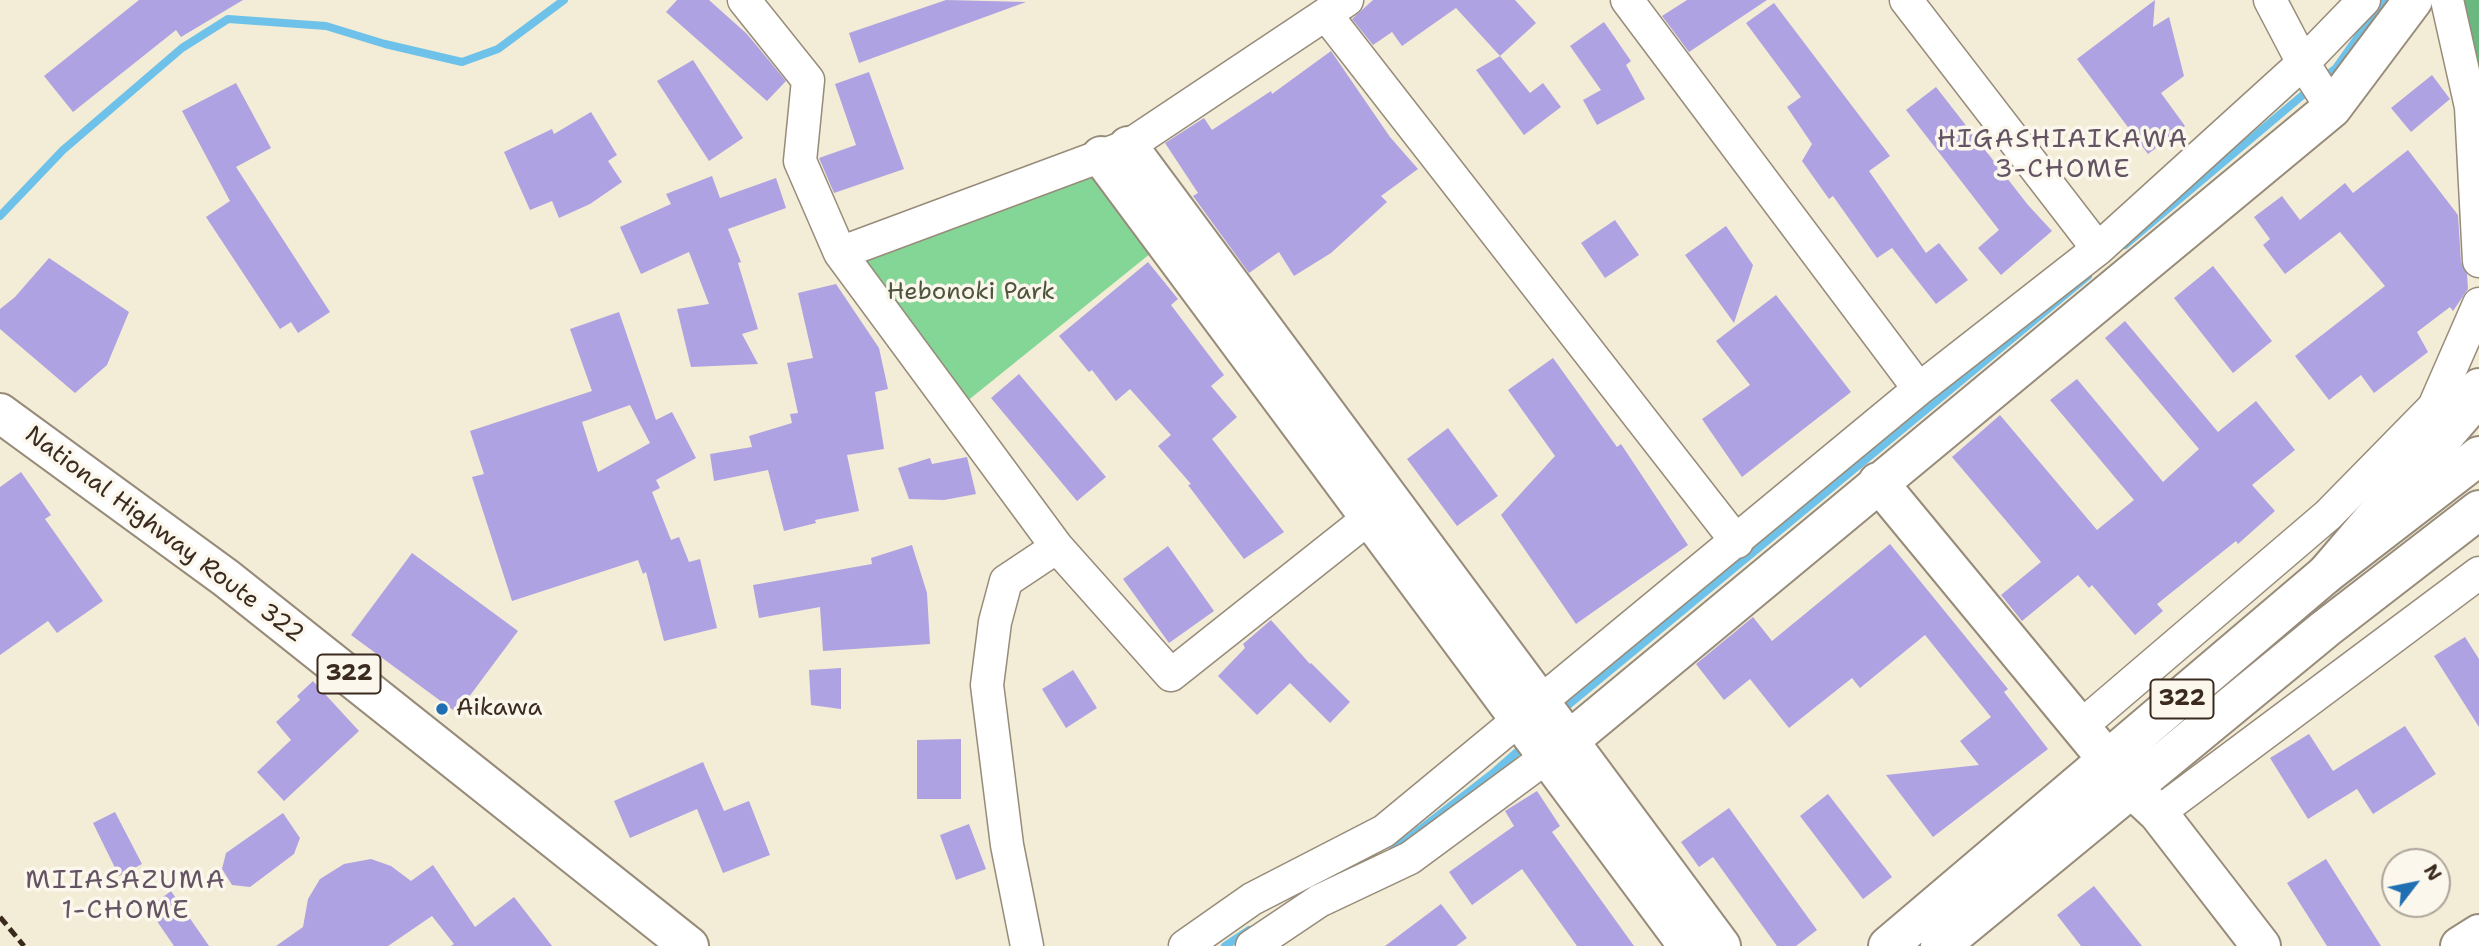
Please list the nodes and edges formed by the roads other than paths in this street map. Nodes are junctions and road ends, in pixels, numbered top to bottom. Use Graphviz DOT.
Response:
graph roads {
  1 [pos="744,0"];
  2 [pos="1627,0"];
  3 [pos="1906,0"];
  4 [pos="2270,0"];
  5 [pos="2364,0"];
  6 [pos="2413,0"];
  7 [pos="2447,0"];
  8 [pos="1337,8"];
  9 [pos="2303,64"];
  10 [pos="2332,108"];
  11 [pos="1114,151"];
  12 [pos="2098,249"];
  13 [pos="840,253"];
  14 [pos="2479,261"];
  15 [pos="2479,304"];
  16 [pos="2479,388"];
  17 [pos="1919,389"];
  18 [pos="0,413"];
  19 [pos="1849,447"];
  20 [pos="2479,456"];
  21 [pos="1878,482"];
  22 [pos="1379,510"];
  23 [pos="2479,510"];
  24 [pos="1737,542"];
  25 [pos="1057,547"];
  26 [pos="2479,573"];
  27 [pos="2326,574"];
  28 [pos="2080,727"];
  29 [pos="1544,729"];
  30 [pos="2119,774"];
  31 [pos="2158,813"];
  32 [pos="2479,934"];
  33 [pos="689,946"];
  34 [pos="1027,946"];
  35 [pos="1185,946"];
  36 [pos="1252,946"];
  37 [pos="1688,946"];
  38 [pos="1721,946"];
  39 [pos="1888,946"];
  40 [pos="1940,946"];
  41 [pos="2261,946"];
  42 [pos="2460,946"];
  1 -- 13 [label="street"];
  2 -- 17 [label="street"];
  3 -- 12 [label="street"];
  4 -- 9 [label="street"];
  5 -- 9 [label="street"];
  6 -- 10 [label="main road"];
  7 -- 14 [label="street"];
  8 -- 11 [label="street"];
  8 -- 24 [label="street"];
  9 -- 10 [label="street"];
  9 -- 12 [label="street"];
  10 -- 21 [label="main road"];
  11 -- 13 [label="street"];
  11 -- 22 [label="main road"];
  12 -- 17 [label="street"];
  13 -- 25 [label="street"];
  15 -- 28 [label="street"];
  16 -- 27 [label="main road"];
  17 -- 19 [label="street"];
  18 -- 33 [label="main road, National Highway Route 322 / 322"];
  19 -- 21 [label="street"];
  19 -- 24 [label="street"];
  20 -- 27 [label="main road, 322"];
  21 -- 28 [label="main road"];
  21 -- 29 [label="main road"];
  22 -- 25 [label="street"];
  22 -- 29 [label="main road"];
  23 -- 30 [label="main road, 322"];
  24 -- 29 [label="street"];
  25 -- 34 [label="street"];
  26 -- 31 [label="street"];
  27 -- 30 [label="main road, 322"];
  28 -- 30 [label="main road"];
  29 -- 35 [label="street"];
  29 -- 36 [label="street"];
  29 -- 37 [label="main road"];
  29 -- 38 [label="main road"];
  30 -- 31 [label="main road"];
  30 -- 39 [label="main road, 322"];
  30 -- 40 [label="main road, 322"];
  31 -- 41 [label="main road"];
  32 -- 42 [label="main road"];
}
